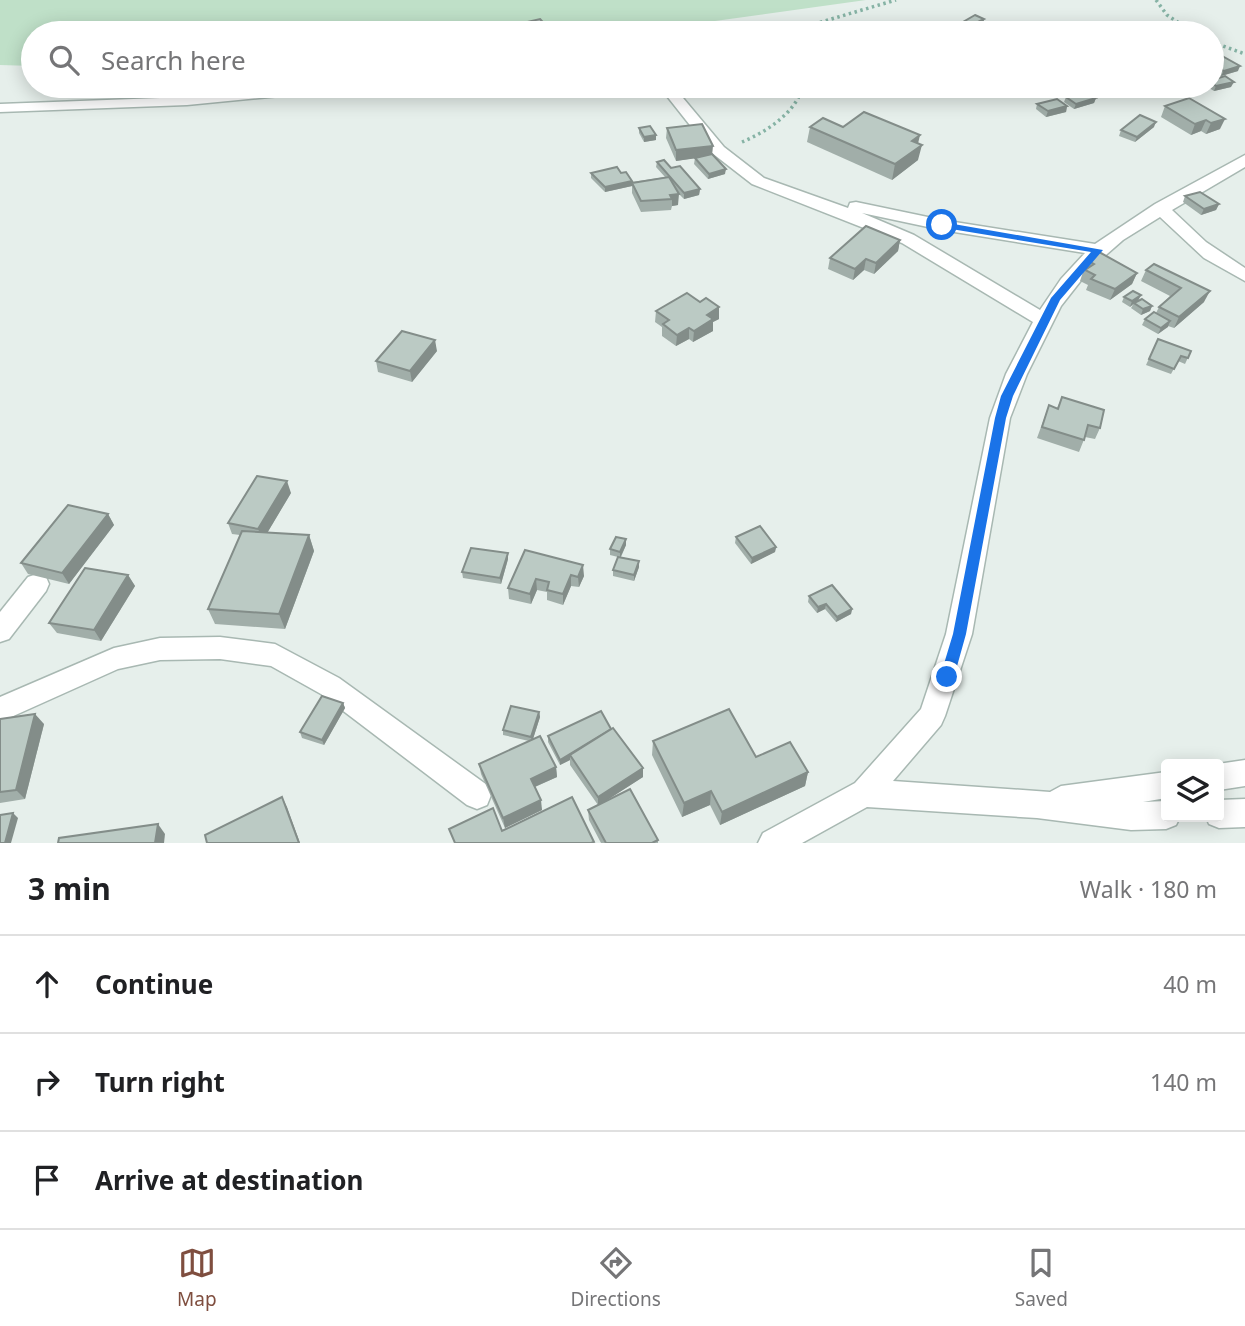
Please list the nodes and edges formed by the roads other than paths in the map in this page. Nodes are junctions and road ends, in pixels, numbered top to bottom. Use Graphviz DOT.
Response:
graph roads {
  1 [pos="218,98"];
  2 [pos="676,98"];
  3 [pos="0,108"];
  4 [pos="1245,160"];
  5 [pos="792,193"];
  6 [pos="1161,208"];
  7 [pos="1098,250"];
  8 [pos="1245,275"];
  9 [pos="1043,320"];
  10 [pos="37,584"];
  11 [pos="0,631"];
  12 [pos="0,710"];
  13 [pos="1245,773"];
  14 [pos="1224,776"];
  15 [pos="1161,786"];
  16 [pos="865,793"];
  17 [pos="477,795"];
  18 [pos="1037,804"];
  19 [pos="1245,813"];
  20 [pos="1224,814"];
  21 [pos="1161,815"];
  22 [pos="773,843"];
  1 -- 3 [label="street"];
  2 -- 5 [label="street"];
  4 -- 6 [label="street"];
  5 -- 7 [label="street"];
  5 -- 9 [label="street"];
  6 -- 7 [label="street"];
  6 -- 8 [label="street"];
  7 -- 9 [label="street"];
  9 -- 16 [label="street"];
  10 -- 11 [label="street"];
  12 -- 17 [label="street"];
  13 -- 14 [label="street"];
  15 -- 18 [label="street"];
  16 -- 18 [label="street"];
  16 -- 22 [label="street"];
  18 -- 21 [label="street"];
  19 -- 20 [label="street"];
}
